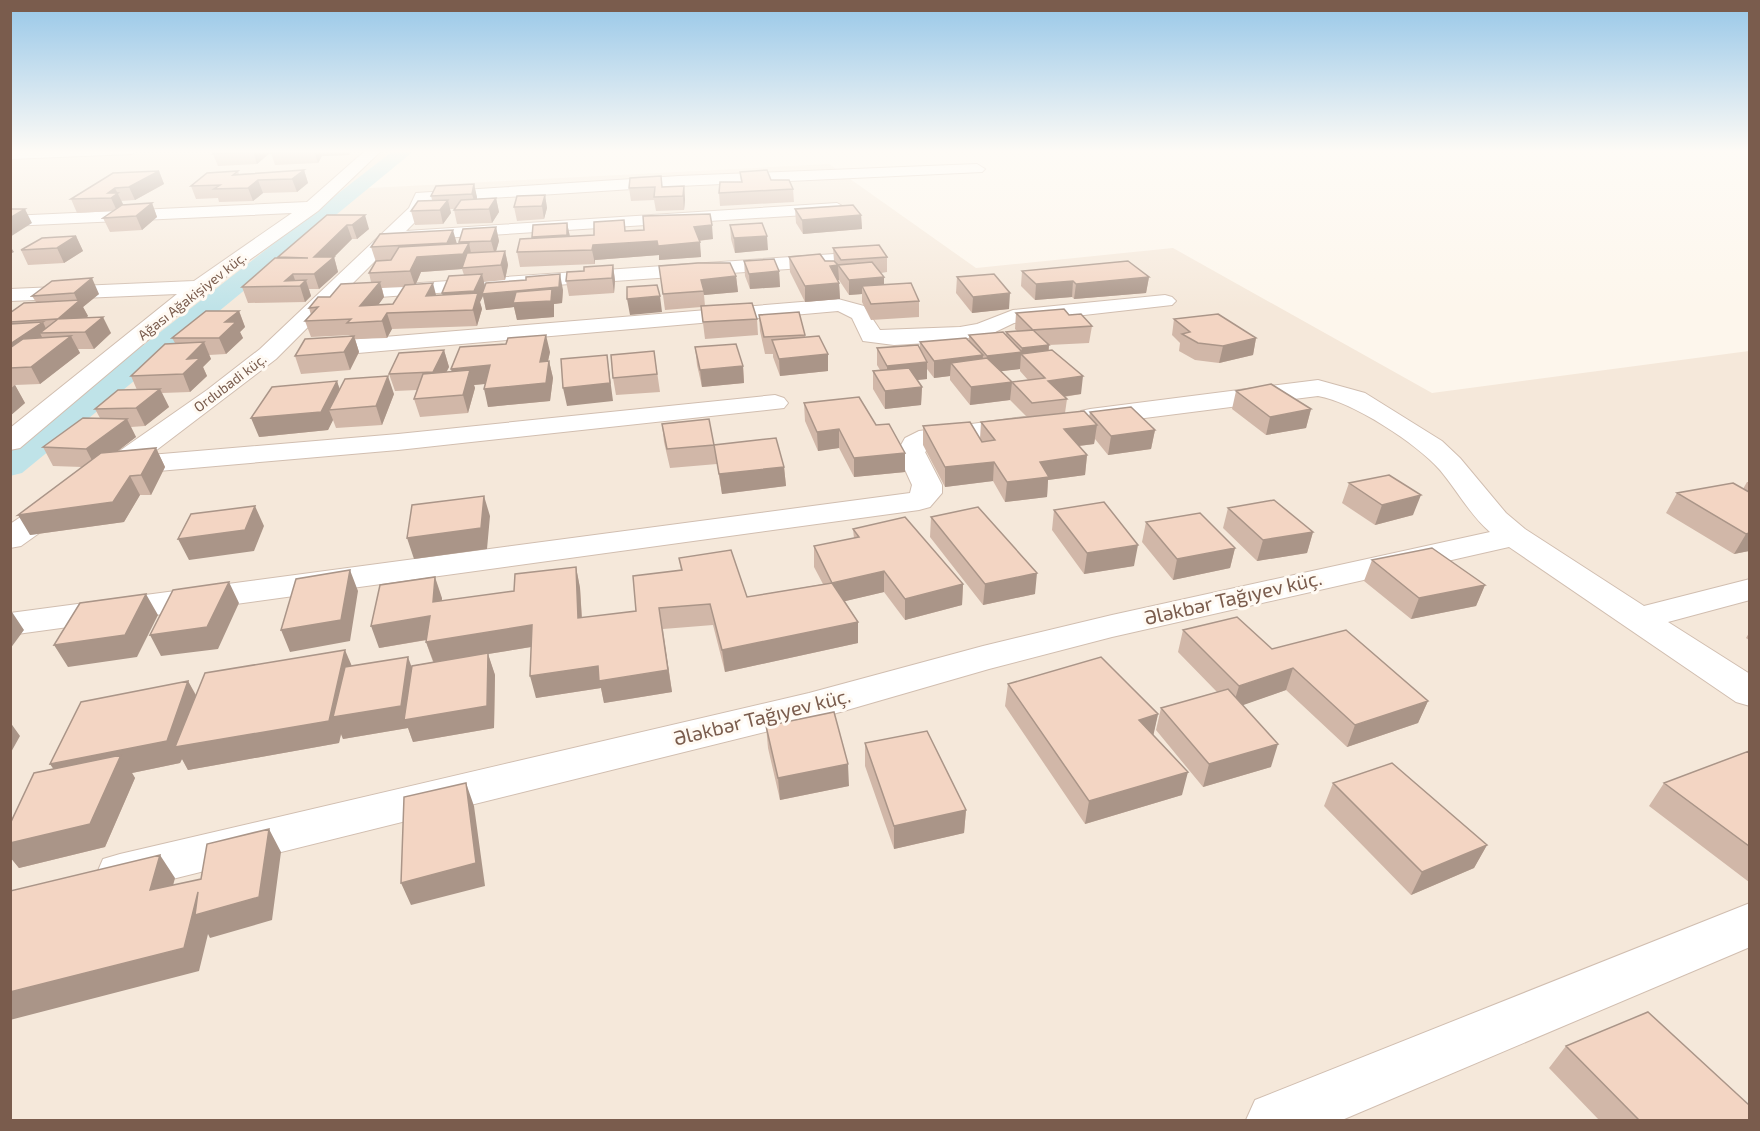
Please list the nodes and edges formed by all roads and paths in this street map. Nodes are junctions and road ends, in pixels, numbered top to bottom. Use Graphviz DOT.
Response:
graph roads {
  1 [pos="317,203"];
  2 [pos="420,203"];
  3 [pos="312,207"];
  4 [pos="837,208"];
  5 [pos="10,221"];
  6 [pos="390,236"];
  7 [pos="884,256"];
  8 [pos="199,287"];
  9 [pos="10,295"];
  10 [pos="329,296"];
  11 [pos="1165,301"];
  12 [pos="268,354"];
  13 [pos="66,398"];
  14 [pos="22,400"];
  15 [pos="775,403"];
  16 [pos="10,442"];
  17 [pos="116,466"];
  18 [pos="1514,536"];
  19 [pos="10,539"];
  20 [pos="1749,589"];
  21 [pos="1636,619"];
  22 [pos="10,624"];
  23 [pos="1749,693"];
  24 [pos="80,882"];
  25 [pos="1749,924"];
  26 [pos="1275,1120"];
  1 -- 3 [label="street, Ağası Ağakişiyev küç."];
  2 -- 6 [label="street, Ordubadi küç."];
  3 -- 5 [label="street"];
  3 -- 8 [label="street, Ağası Ağakişiyev küç."];
  4 -- 6 [label="street"];
  6 -- 10 [label="street, Ordubadi küç."];
  7 -- 10 [label="street"];
  8 -- 9 [label="street"];
  8 -- 13 [label="street, Ağası Ağakişiyev küç."];
  10 -- 12 [label="street, Ordubadi küç."];
  11 -- 12 [label="street"];
  12 -- 17 [label="street, Ordubadi küç."];
  13 -- 14 [label="street"];
  13 -- 16 [label="street, Ağası Ağakişiyev küç."];
  15 -- 17 [label="street"];
  17 -- 19 [label="street, Ordubadi küç."];
  18 -- 21 [label="street"];
  18 -- 22 [label="street"];
  18 -- 24 [label="street, Ələkbər Tağıyev küç."];
  20 -- 21 [label="street"];
  21 -- 23 [label="street"];
  25 -- 26 [label="street"];
}
